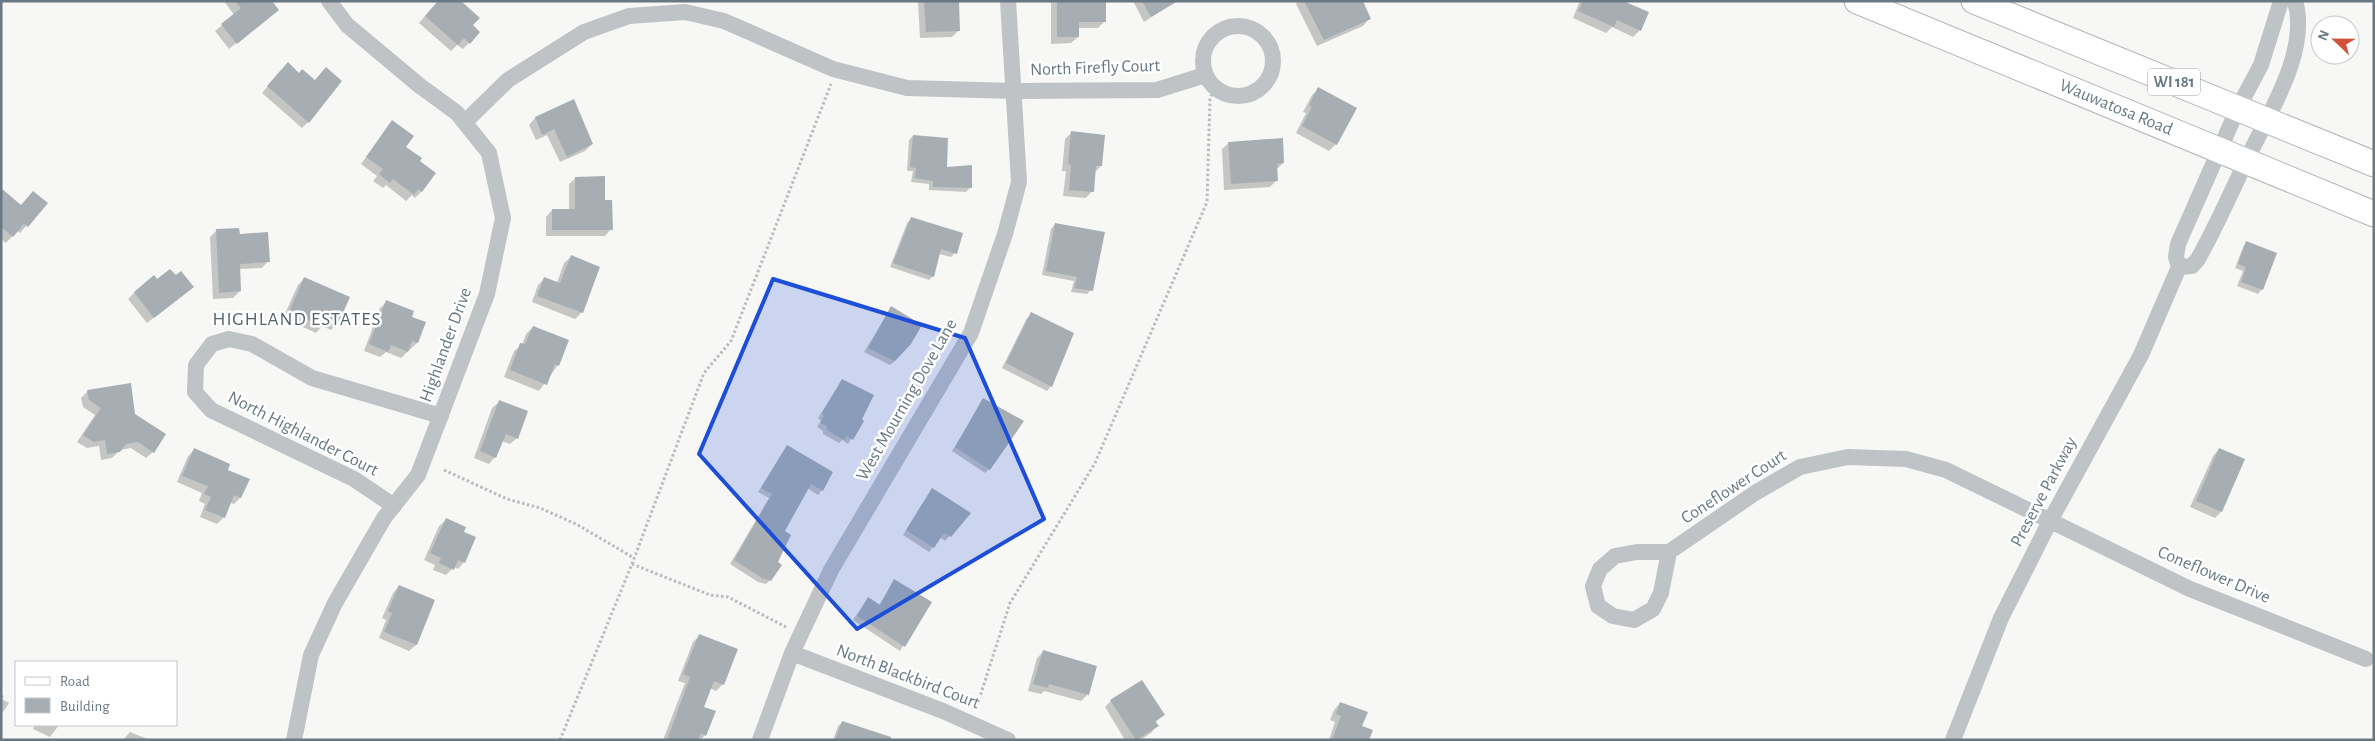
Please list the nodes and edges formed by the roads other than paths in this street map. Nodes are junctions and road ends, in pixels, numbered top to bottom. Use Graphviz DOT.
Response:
graph roads {
  1 [pos="329,1"];
  2 [pos="1008,1"];
  3 [pos="1858,1"];
  4 [pos="1974,1"];
  5 [pos="2281,1"];
  6 [pos="2295,1"];
  7 [pos="1210,81"];
  8 [pos="1014,91"];
  9 [pos="2238,108"];
  10 [pos="2266,120"];
  11 [pos="465,122"];
  12 [pos="2218,151"];
  13 [pos="2246,162"];
  14 [pos="2374,164"];
  15 [pos="2374,214"];
  16 [pos="2178,267"];
  17 [pos="441,416"];
  18 [pos="394,506"];
  19 [pos="2050,522"];
  20 [pos="1669,552"];
  21 [pos="792,653"];
  22 [pos="2366,659"];
  23 [pos="294,740"];
  24 [pos="760,740"];
  25 [pos="1008,740"];
  26 [pos="1953,740"];
  1 -- 11 [label="street, Highlander Drive"];
  2 -- 8 [label="street, West Mourning Dove Lane"];
  3 -- 12 [label="main road, Wauwatosa Road / WI 181"];
  4 -- 9 [label="main road, WI 181"];
  5 -- 9 [label="street, Preserve Parkway"];
  6 -- 10 [label="street"];
  7 -- 7 [label="street"];
  7 -- 8 [label="street, North Firefly Court"];
  8 -- 11 [label="street, North Firefly Court"];
  8 -- 21 [label="street, West Mourning Dove Lane"];
  9 -- 10 [label="main road, WI 181"];
  9 -- 12 [label="street, Preserve Parkway"];
  10 -- 13 [label="street"];
  10 -- 14 [label="main road, WI 181"];
  11 -- 17 [label="street, Highlander Drive"];
  12 -- 13 [label="main road, Wauwatosa Road / WI 181"];
  12 -- 16 [label="street, Preserve Parkway"];
  13 -- 15 [label="main road, Wauwatosa Road / WI 181"];
  13 -- 16 [label="street"];
  16 -- 19 [label="street, Preserve Parkway"];
  17 -- 18 [label="street, Highlander Drive"];
  17 -- 18 [label="street, North Highlander Court"];
  18 -- 23 [label="street, Highlander Drive"];
  19 -- 20 [label="street, Coneflower Court"];
  19 -- 22 [label="street, Coneflower Drive"];
  19 -- 26 [label="street, Preserve Parkway"];
  20 -- 20 [label="street"];
  21 -- 24 [label="street, West Mourning Dove Lane"];
  21 -- 25 [label="street, North Blackbird Court"];
}
